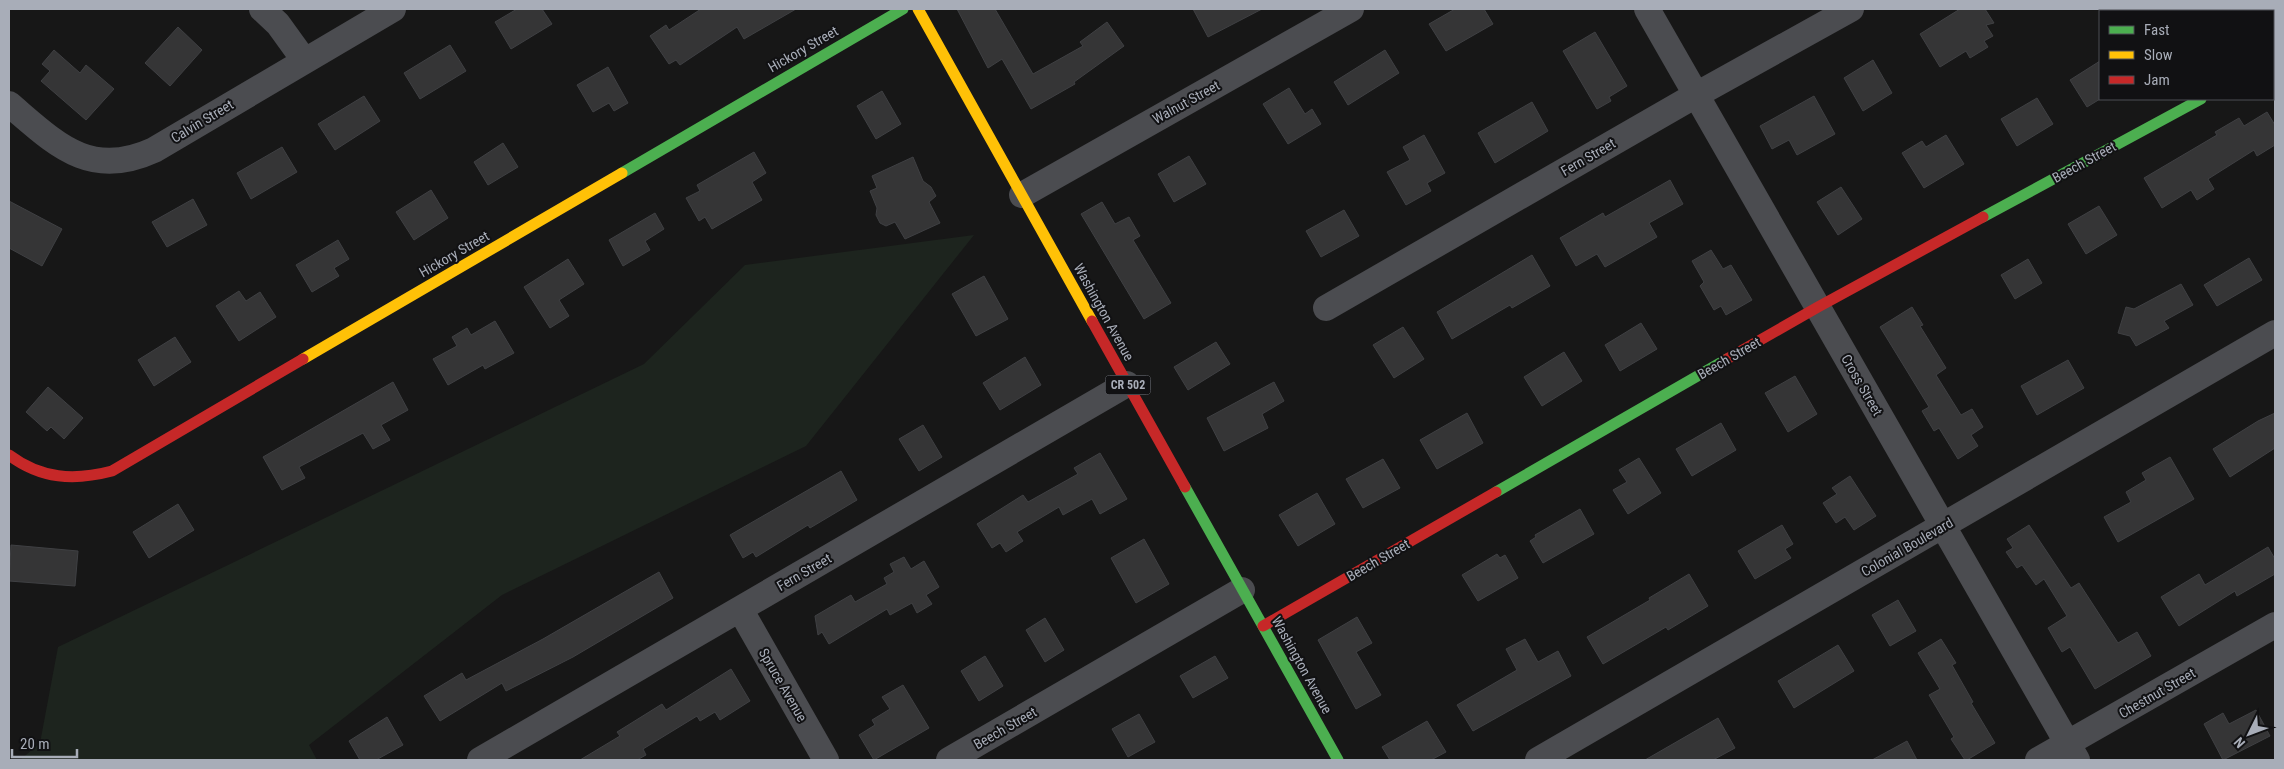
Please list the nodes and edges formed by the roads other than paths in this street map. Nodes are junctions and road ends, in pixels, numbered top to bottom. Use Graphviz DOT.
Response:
graph roads {
  1 [pos="262,9"];
  2 [pos="393,9"];
  3 [pos="902,9"];
  4 [pos="918,9"];
  5 [pos="1351,9"];
  6 [pos="1647,9"];
  7 [pos="1851,9"];
  8 [pos="304,60"];
  9 [pos="1696,95"];
  10 [pos="2199,100"];
  11 [pos="9,104"];
  12 [pos="1022,194"];
  13 [pos="1818,307"];
  14 [pos="1326,308"];
  15 [pos="2275,333"];
  16 [pos="1128,384"];
  17 [pos="10,458"];
  18 [pos="1943,526"];
  19 [pos="1242,590"];
  20 [pos="740,609"];
  21 [pos="2275,625"];
  22 [pos="1263,626"];
  23 [pos="2072,752"];
  24 [pos="480,760"];
  25 [pos="826,760"];
  26 [pos="949,760"];
  27 [pos="1338,760"];
  28 [pos="1538,760"];
  29 [pos="2038,760"];
  1 -- 8 [label="street"];
  2 -- 8 [label="street, Calvin Street"];
  3 -- 17 [label="street, Hickory Street"];
  4 -- 12 [label="street, Washington Avenue / CR 502"];
  5 -- 12 [label="street, Walnut Street"];
  6 -- 9 [label="street, Cross Street"];
  7 -- 9 [label="street, Fern Street"];
  8 -- 11 [label="street, Calvin Street"];
  9 -- 13 [label="street, Cross Street"];
  9 -- 14 [label="street, Fern Street"];
  10 -- 13 [label="street, Beech Street"];
  12 -- 16 [label="street, Washington Avenue / CR 502"];
  13 -- 18 [label="street, Cross Street"];
  13 -- 22 [label="street, Beech Street"];
  15 -- 18 [label="street, Colonial Boulevard"];
  16 -- 19 [label="street, Washington Avenue / CR 502"];
  16 -- 20 [label="street, Fern Street"];
  18 -- 23 [label="street, Cross Street"];
  18 -- 28 [label="street, Colonial Boulevard"];
  19 -- 22 [label="street, Washington Avenue / CR 502"];
  19 -- 26 [label="street, Beech Street"];
  20 -- 24 [label="street, Fern Street"];
  20 -- 25 [label="street, Spruce Avenue"];
  21 -- 23 [label="street, Chestnut Street"];
  22 -- 27 [label="street, Washington Avenue / CR 502"];
  23 -- 29 [label="street, Chestnut Street"];
}
